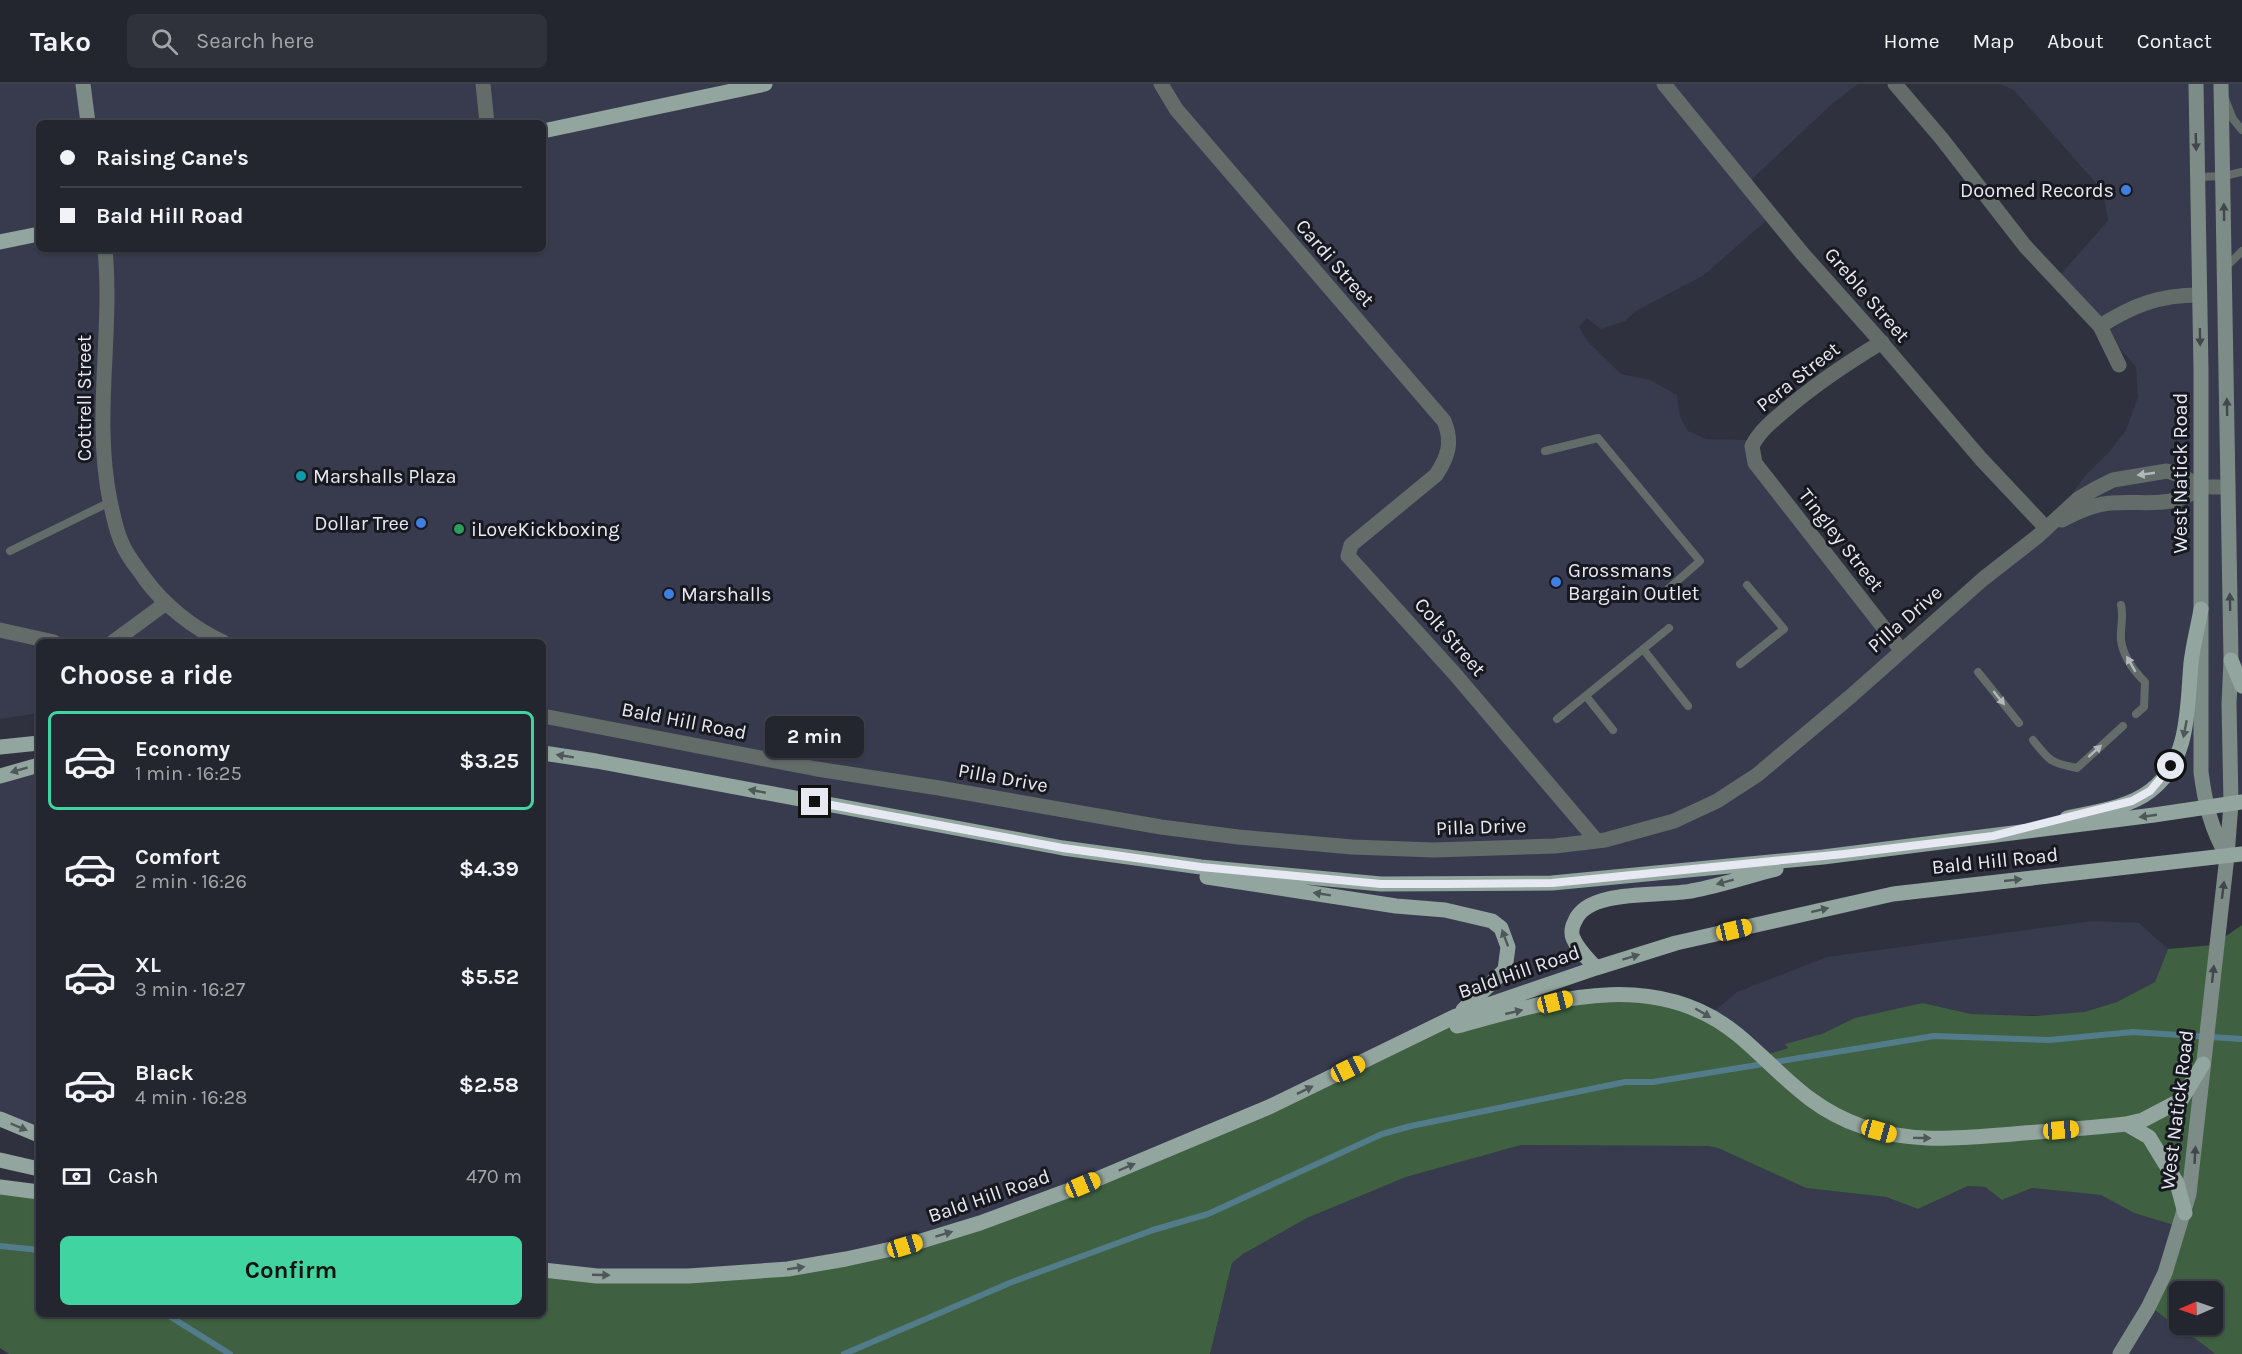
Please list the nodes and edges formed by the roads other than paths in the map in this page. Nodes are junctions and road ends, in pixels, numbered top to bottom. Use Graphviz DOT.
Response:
graph roads {
  1 [pos="83,84"];
  2 [pos="483,84"];
  3 [pos="765,84"];
  4 [pos="1161,84"];
  5 [pos="1664,84"];
  6 [pos="1895,84"];
  7 [pos="2196,84"];
  8 [pos="2221,87"];
  9 [pos="88,120"];
  10 [pos="487,120"];
  11 [pos="546,130"];
  12 [pos="2242,130"];
  13 [pos="2242,172"];
  14 [pos="2224,176"];
  15 [pos="2197,177"];
  16 [pos="36,235"];
  17 [pos="0,242"];
  18 [pos="2242,251"];
  19 [pos="105,252"];
  20 [pos="2225,268"];
  21 [pos="2199,295"];
  22 [pos="2100,326"];
  23 [pos="1881,342"];
  24 [pos="2119,365"];
  25 [pos="1545,452"];
  26 [pos="1753,454"];
  27 [pos="1436,476"];
  28 [pos="2200,487"];
  29 [pos="2228,487"];
  30 [pos="110,502"];
  31 [pos="2046,528"];
  32 [pos="10,551"];
  33 [pos="1747,585"];
  34 [pos="1668,589"];
  35 [pos="165,603"];
  36 [pos="2121,605"];
  37 [pos="2201,609"];
  38 [pos="1669,628"];
  39 [pos="0,630"];
  40 [pos="40,639"];
  41 [pos="117,639"];
  42 [pos="218,639"];
  43 [pos="1643,650"];
  44 [pos="1901,650"];
  45 [pos="2231,660"];
  46 [pos="1740,664"];
  47 [pos="1978,672"];
  48 [pos="2242,686"];
  49 [pos="1586,696"];
  50 [pos="1688,705"];
  51 [pos="2136,714"];
  52 [pos="546,717"];
  53 [pos="1557,719"];
  54 [pos="2019,723"];
  55 [pos="2123,726"];
  56 [pos="1613,730"];
  57 [pos="2033,740"];
  58 [pos="36,743"];
  59 [pos="0,747"];
  60 [pos="546,754"];
  61 [pos="36,766"];
  62 [pos="817,769"];
  63 [pos="0,776"];
  64 [pos="2237,802"];
  65 [pos="2206,808"];
  66 [pos="1993,836"];
  67 [pos="1596,840"];
  68 [pos="1063,848"];
  69 [pos="2235,855"];
  70 [pos="1822,857"];
  71 [pos="1596,968"];
  72 [pos="1456,1016"];
  73 [pos="1416,1036"];
  74 [pos="2204,1057"];
  75 [pos="0,1119"];
  76 [pos="2126,1124"];
  77 [pos="36,1134"];
  78 [pos="0,1160"];
  79 [pos="36,1168"];
  80 [pos="0,1187"];
  81 [pos="36,1192"];
  82 [pos="2185,1212"];
  83 [pos="546,1270"];
  84 [pos="2120,1354"];
  1 -- 9 [label="main road"];
  2 -- 10 [label="street"];
  3 -- 11 [label="main road"];
  4 -- 27 [label="street, Cardi Street"];
  5 -- 23 [label="street, Greble Street"];
  6 -- 22 [label="street"];
  7 -- 15 [label="main road, West Natick Road, one-way"];
  8 -- 12 [label="lane"];
  8 -- 14 [label="main road, West Natick Road"];
  13 -- 14 [label="lane"];
  14 -- 15 [label="lane"];
  20 -- 14 [label="main road, West Natick Road, one-way"];
  15 -- 21 [label="main road, West Natick Road"];
  16 -- 17 [label="main road"];
  18 -- 20 [label="lane"];
  19 -- 30 [label="street, Cottrell Street"];
  29 -- 20 [label="main road, West Natick Road, one-way"];
  21 -- 22 [label="street"];
  21 -- 28 [label="main road, West Natick Road, one-way"];
  22 -- 24 [label="street"];
  23 -- 26 [label="street, Pera Street"];
  23 -- 31 [label="street, Greble Street"];
  25 -- 34 [label="lane"];
  26 -- 44 [label="street, Tingley Street"];
  27 -- 67 [label="street, Colt Street"];
  28 -- 29 [label="street, Pilla Drive"];
  28 -- 31 [label="street, Pilla Drive"];
  28 -- 31 [label="street, Pilla Drive, one-way"];
  28 -- 37 [label="main road, West Natick Road"];
  45 -- 29 [label="main road, West Natick Road, one-way"];
  30 -- 32 [label="lane"];
  30 -- 35 [label="street, Cottrell Street"];
  31 -- 44 [label="street, Pilla Drive"];
  33 -- 46 [label="lane"];
  35 -- 41 [label="street"];
  35 -- 42 [label="street"];
  51 -- 36 [label="lane, one-way"];
  37 -- 65 [label="main road, West Natick Road"];
  37 -- 66 [label="main road, one-way"];
  38 -- 43 [label="lane"];
  39 -- 40 [label="street"];
  43 -- 49 [label="lane"];
  43 -- 50 [label="lane"];
  44 -- 67 [label="street, Pilla Drive"];
  45 -- 48 [label="main road"];
  45 -- 64 [label="main road, West Natick Road"];
  47 -- 54 [label="lane, one-way"];
  49 -- 53 [label="lane"];
  49 -- 56 [label="lane"];
  52 -- 62 [label="street, Bald Hill Road"];
  57 -- 55 [label="lane, one-way"];
  58 -- 59 [label="main road"];
  68 -- 60 [label="main road, Bald Hill Road, one-way"];
  61 -- 63 [label="main road, one-way"];
  62 -- 67 [label="street, Pilla Drive"];
  64 -- 65 [label="main road, Bald Hill Road"];
  64 -- 69 [label="main road, West Natick Road"];
  65 -- 66 [label="main road, Bald Hill Road, one-way"];
  65 -- 69 [label="main road, West Natick Road"];
  66 -- 70 [label="main road, Bald Hill Road"];
  68 -- 70 [label="main road, Bald Hill Road"];
  72 -- 68 [label="main road, one-way"];
  71 -- 69 [label="main road, Bald Hill Road, one-way"];
  74 -- 69 [label="main road, West Natick Road, one-way"];
  70 -- 71 [label="main road, one-way"];
  71 -- 72 [label="main road, Bald Hill Road"];
  72 -- 73 [label="main road, Bald Hill Road"];
  73 -- 76 [label="main road, one-way"];
  83 -- 73 [label="main road, Bald Hill Road, one-way"];
  74 -- 76 [label="main road"];
  82 -- 74 [label="main road, West Natick Road, one-way"];
  75 -- 77 [label="main road, one-way"];
  76 -- 82 [label="main road"];
  78 -- 79 [label="main road"];
  80 -- 81 [label="main road"];
  82 -- 84 [label="main road, West Natick Road"];
}
